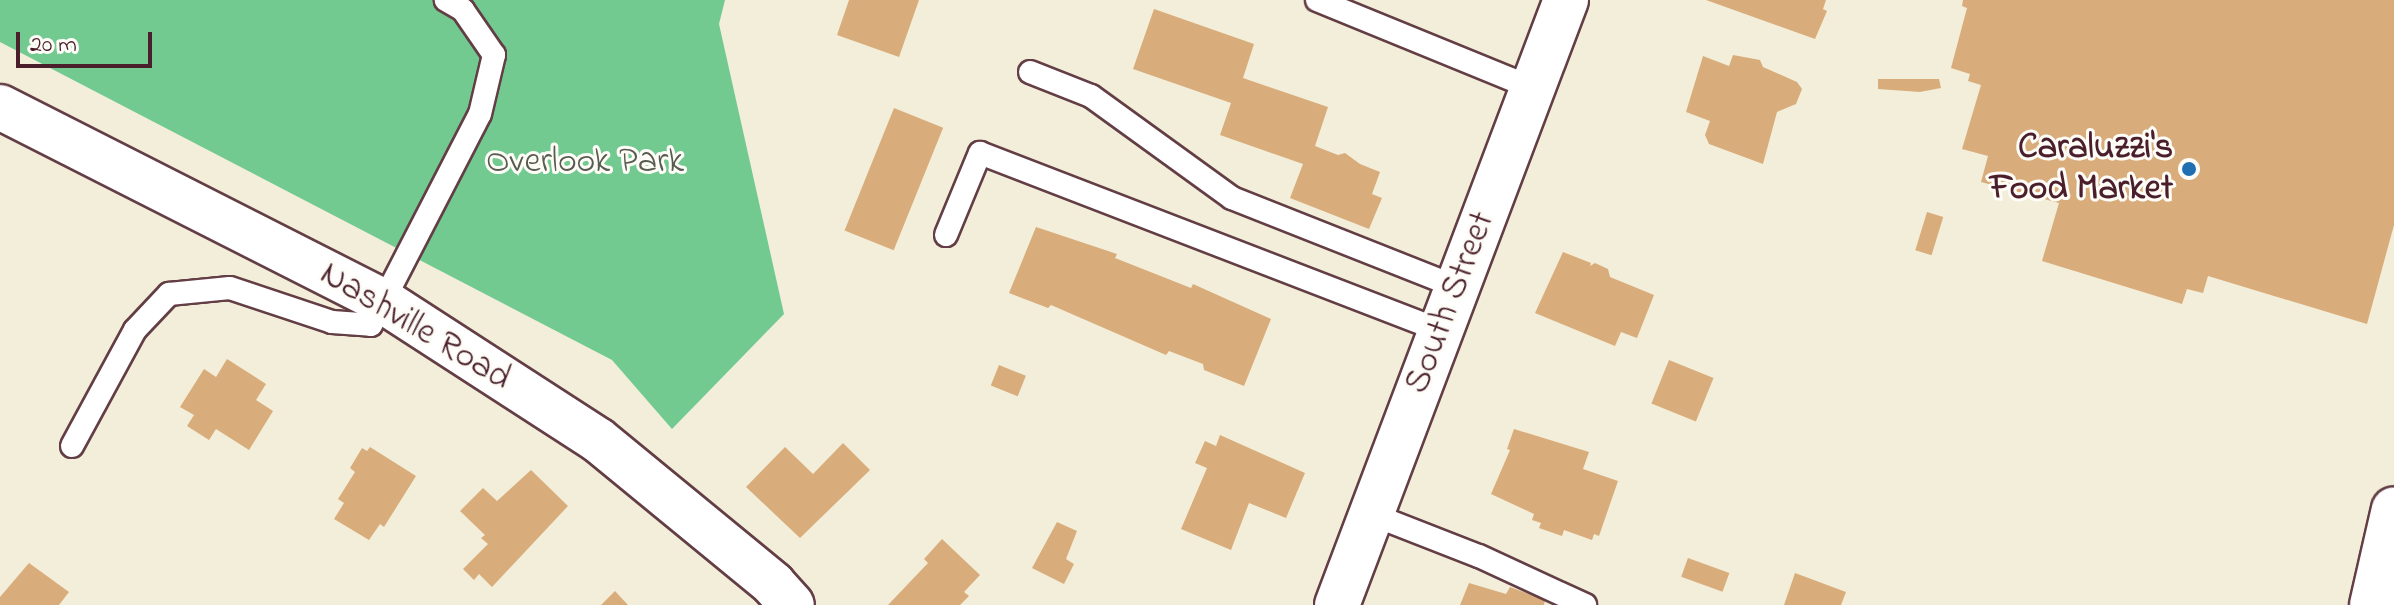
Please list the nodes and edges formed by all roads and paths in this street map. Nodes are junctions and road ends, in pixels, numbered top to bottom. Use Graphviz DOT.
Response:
graph roads {
  1 [pos="446,0"];
  2 [pos="1317,0"];
  3 [pos="1566,0"];
  4 [pos="1030,72"];
  5 [pos="1533,88"];
  6 [pos="0,107"];
  7 [pos="946,235"];
  8 [pos="1457,287"];
  9 [pos="386,303"];
  10 [pos="1441,331"];
  11 [pos="72,446"];
  12 [pos="2394,509"];
  13 [pos="1371,514"];
  14 [pos="792,605"];
  15 [pos="1337,605"];
  16 [pos="1585,605"];
  17 [pos="2372,605"];
  1 -- 9 [label="lane"];
  2 -- 5 [label="lane"];
  3 -- 5 [label="street, South Street"];
  4 -- 8 [label="lane"];
  5 -- 8 [label="street, South Street"];
  6 -- 9 [label="street, Nashville Road"];
  7 -- 10 [label="lane"];
  8 -- 10 [label="street, South Street"];
  9 -- 11 [label="lane"];
  9 -- 14 [label="street, Nashville Road"];
  10 -- 13 [label="street, South Street"];
  12 -- 17 [label="street"];
  13 -- 15 [label="street, South Street"];
  13 -- 16 [label="lane"];
}
